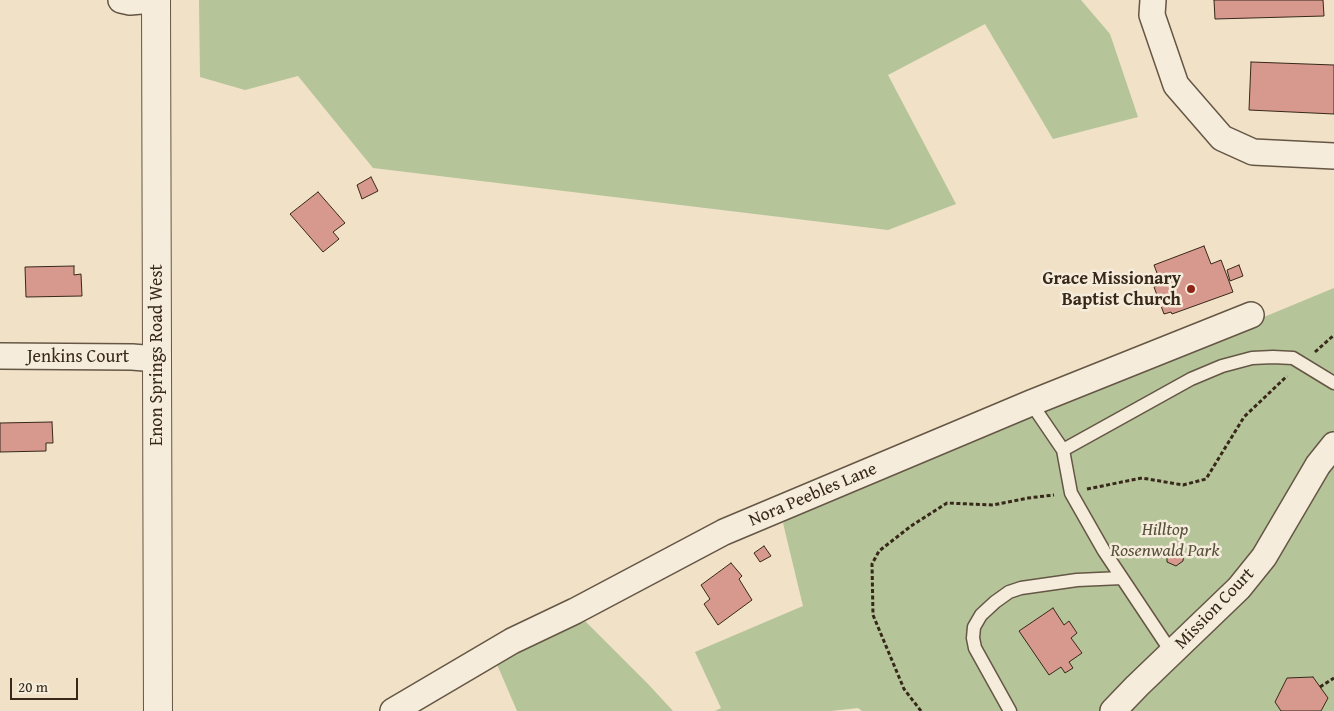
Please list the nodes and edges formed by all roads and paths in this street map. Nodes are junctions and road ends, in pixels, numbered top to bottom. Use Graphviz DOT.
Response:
graph roads {
  1 [pos="121,0"];
  2 [pos="155,0"];
  3 [pos="1153,0"];
  4 [pos="1334,156"];
  5 [pos="1251,315"];
  6 [pos="0,356"];
  7 [pos="156,359"];
  8 [pos="1334,383"];
  9 [pos="1031,403"];
  10 [pos="1334,445"];
  11 [pos="1064,450"];
  12 [pos="1122,578"];
  13 [pos="1172,653"];
  14 [pos="1334,678"];
  15 [pos="1320,687"];
  16 [pos="158,711"];
  17 [pos="393,711"];
  18 [pos="1010,711"];
  19 [pos="1113,711"];
  1 -- 2 [label="street"];
  2 -- 7 [label="street, Enon Springs Road West"];
  3 -- 4 [label="street"];
  5 -- 9 [label="street, Nora Peebles Lane"];
  6 -- 7 [label="street, Jenkins Court"];
  7 -- 16 [label="street, Enon Springs Road West"];
  8 -- 11 [label="lane"];
  9 -- 11 [label="lane"];
  9 -- 17 [label="street, Nora Peebles Lane"];
  10 -- 13 [label="street, Mission Court"];
  11 -- 12 [label="lane"];
  12 -- 13 [label="lane"];
  12 -- 18 [label="lane"];
  13 -- 19 [label="street, Mission Court"];
  14 -- 15 [label="path"];
}
